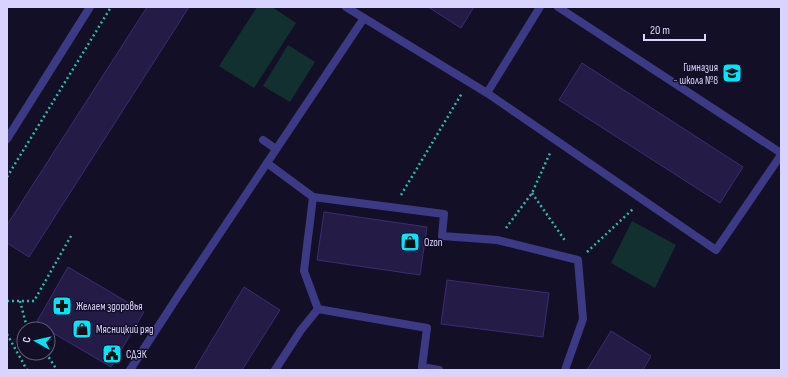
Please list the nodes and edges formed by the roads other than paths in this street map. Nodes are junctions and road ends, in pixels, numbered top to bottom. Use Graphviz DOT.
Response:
graph roads {
  1 [pos="90,7"];
  2 [pos="346,7"];
  3 [pos="540,7"];
  4 [pos="558,7"];
  5 [pos="364,18"];
  6 [pos="487,93"];
  7 [pos="7,139"];
  8 [pos="263,140"];
  9 [pos="276,149"];
  10 [pos="781,154"];
  11 [pos="267,163"];
  12 [pos="313,197"];
  13 [pos="318,309"];
  14 [pos="130,370"];
  15 [pos="275,370"];
  16 [pos="439,370"];
  17 [pos="565,370"];
  1 -- 7 [label="lane"];
  2 -- 5 [label="lane"];
  3 -- 6 [label="lane"];
  4 -- 10 [label="lane"];
  5 -- 6 [label="lane"];
  5 -- 9 [label="lane"];
  6 -- 10 [label="lane"];
  8 -- 9 [label="lane"];
  9 -- 11 [label="lane"];
  11 -- 12 [label="lane"];
  11 -- 14 [label="lane"];
  12 -- 13 [label="lane"];
  12 -- 17 [label="lane"];
  13 -- 15 [label="lane"];
  13 -- 16 [label="lane"];
}
